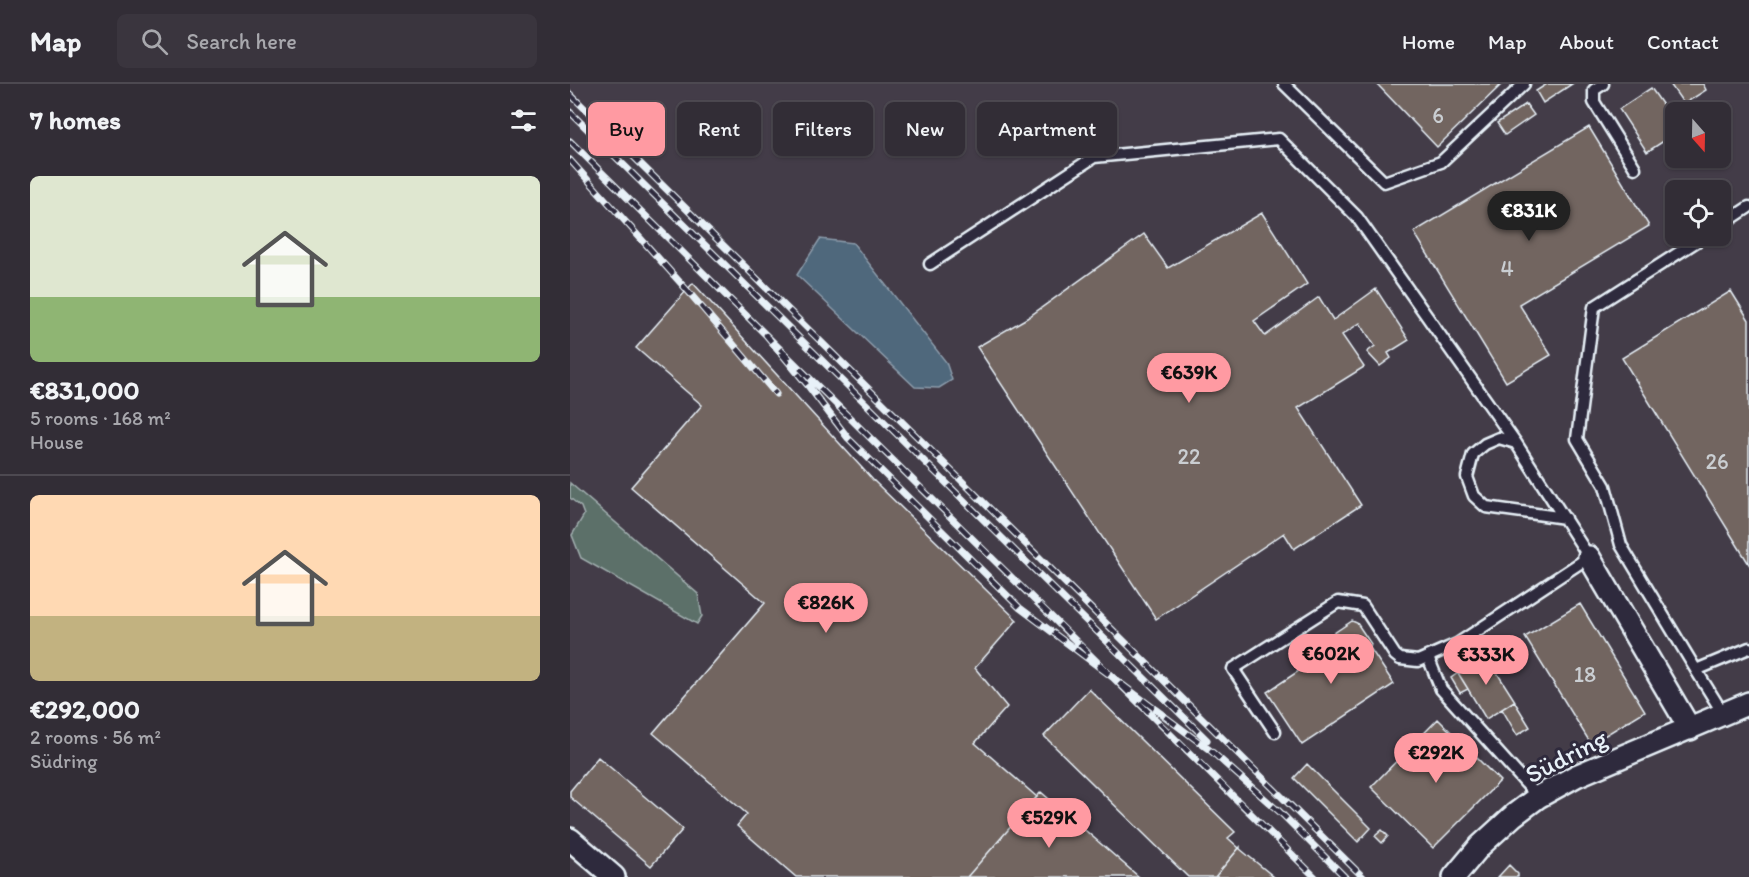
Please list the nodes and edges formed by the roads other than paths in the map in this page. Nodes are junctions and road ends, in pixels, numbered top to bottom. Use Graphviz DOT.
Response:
graph roads {
  1 [pos="1284,84"];
  2 [pos="1524,84"];
  3 [pos="1603,84"];
  4 [pos="1635,168"];
  5 [pos="1749,207"];
  6 [pos="1731,219"];
  7 [pos="1690,246"];
  8 [pos="930,264"];
  9 [pos="1516,443"];
  10 [pos="1565,519"];
  11 [pos="1589,557"];
  12 [pos="1749,648"];
  13 [pos="1428,657"];
  14 [pos="1696,670"];
  15 [pos="1749,703"];
  16 [pos="1724,715"];
  17 [pos="1690,729"];
  18 [pos="1275,732"];
  19 [pos="1538,797"];
  20 [pos="570,839"];
  21 [pos="614,877"];
  22 [pos="1454,877"];
  1 -- 2 [label="lane"];
  3 -- 4 [label="lane"];
  5 -- 6 [label="lane"];
  7 -- 14 [label="lane"];
  8 -- 9 [label="lane"];
  9 -- 10 [label="lane"];
  9 -- 10 [label="lane"];
  10 -- 11 [label="lane"];
  11 -- 13 [label="lane"];
  11 -- 17 [label="street"];
  12 -- 14 [label="lane"];
  13 -- 18 [label="lane"];
  13 -- 19 [label="lane"];
  14 -- 16 [label="lane"];
  15 -- 16 [label="street, Südring"];
  16 -- 17 [label="street, Südring"];
  17 -- 19 [label="street, Südring"];
  19 -- 22 [label="street, Südring"];
  20 -- 21 [label="street"];
}
